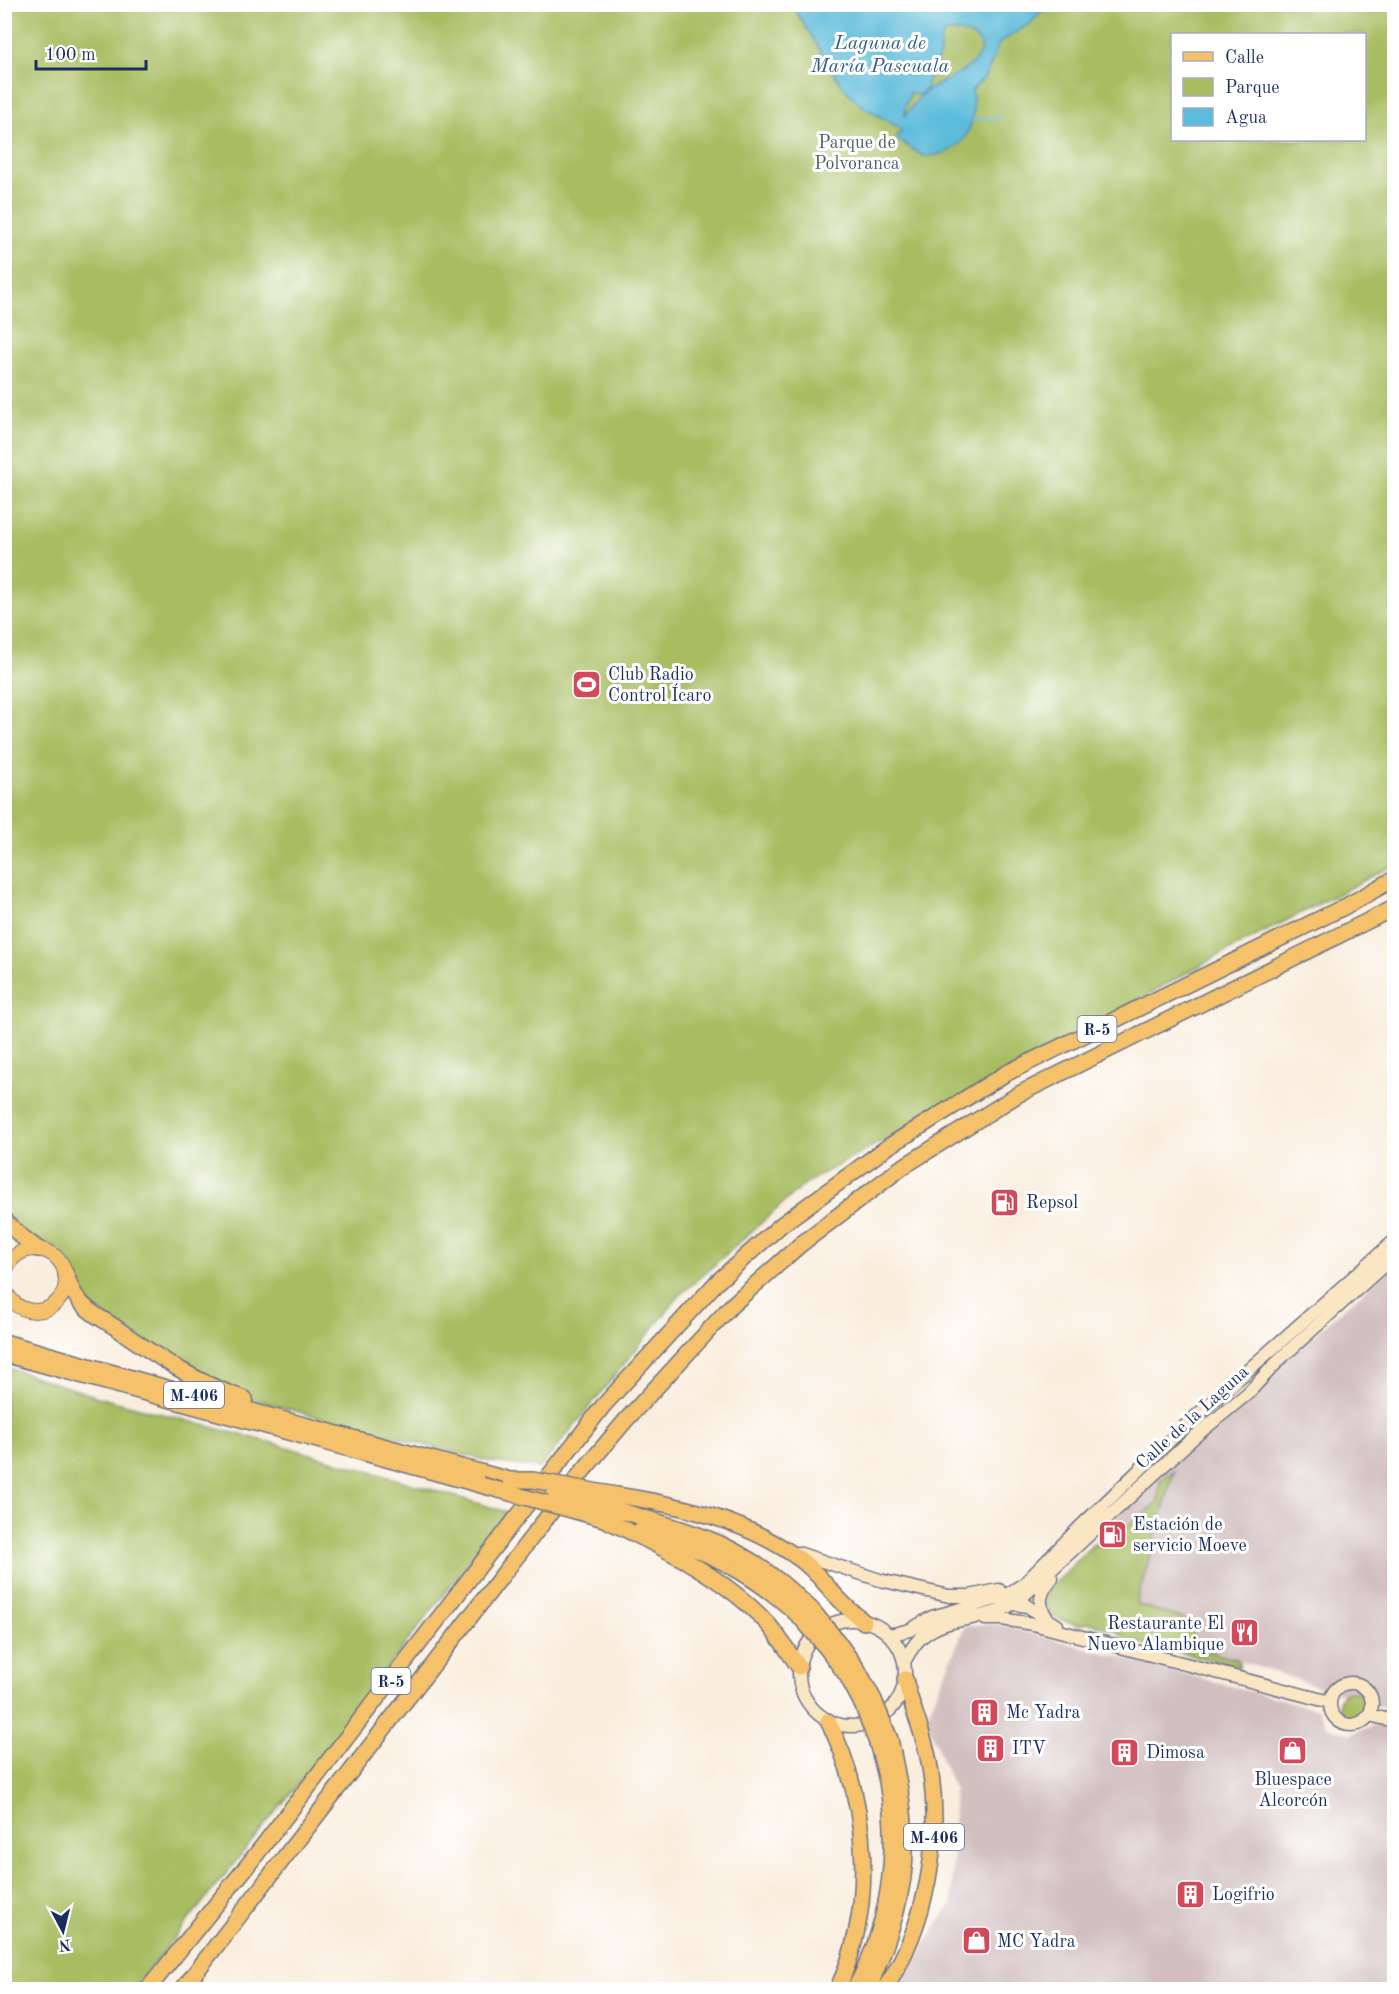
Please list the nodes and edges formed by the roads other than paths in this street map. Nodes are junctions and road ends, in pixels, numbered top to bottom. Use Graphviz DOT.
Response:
graph roads {
  1 [pos="1390,876"];
  2 [pos="1395,908"];
  3 [pos="1292,958"];
  4 [pos="1247,990"];
  5 [pos="4,1220"];
  6 [pos="1395,1241"];
  7 [pos="38,1249"];
  8 [pos="1395,1256"];
  9 [pos="10,1257"];
  10 [pos="792,1264"];
  11 [pos="66,1274"];
  12 [pos="5,1285"];
  13 [pos="740,1298"];
  14 [pos="4,1342"];
  15 [pos="4,1354"];
  16 [pos="4,1361"];
  17 [pos="313,1440"];
  18 [pos="384,1445"];
  19 [pos="482,1479"];
  20 [pos="610,1507"];
  21 [pos="768,1539"];
  22 [pos="1073,1551"];
  23 [pos="1046,1562"];
  24 [pos="1014,1604"];
  25 [pos="953,1611"];
  26 [pos="1049,1621"];
  27 [pos="864,1622"];
  28 [pos="947,1623"];
  29 [pos="1068,1632"];
  30 [pos="889,1635"];
  31 [pos="904,1662"];
  32 [pos="799,1667"];
  33 [pos="905,1679"];
  34 [pos="1330,1702"];
  35 [pos="1369,1715"];
  36 [pos="828,1721"];
  37 [pos="1395,1721"];
  38 [pos="883,1741"];
  39 [pos="147,1989"];
  40 [pos="182,1989"];
  41 [pos="837,1989"];
  42 [pos="854,1989"];
  43 [pos="868,1989"];
  44 [pos="884,1989"];
  1 -- 39 [label="highway, R-5"];
  2 -- 3 [label="highway, R-5"];
  3 -- 4 [label="highway"];
  3 -- 13 [label="highway, R-5"];
  5 -- 7 [label="highway"];
  6 -- 23 [label="street, Calle de la Laguna"];
  7 -- 9 [label="main road"];
  7 -- 11 [label="main road"];
  8 -- 22 [label="street, Calle de la Laguna"];
  9 -- 12 [label="main road"];
  10 -- 13 [label="highway"];
  11 -- 12 [label="main road"];
  11 -- 18 [label="highway"];
  13 -- 40 [label="highway, R-5"];
  14 -- 18 [label="highway, M-406"];
  15 -- 17 [label="highway, M-406"];
  16 -- 17 [label="highway"];
  17 -- 19 [label="highway, M-406"];
  18 -- 19 [label="highway, M-406"];
  19 -- 20 [label="highway, M-406, bridge"];
  19 -- 20 [label="highway, M-406, bridge"];
  20 -- 21 [label="highway, M-406"];
  20 -- 32 [label="highway, M-406"];
  20 -- 38 [label="highway, M-406, bridge"];
  21 -- 23 [label="street"];
  21 -- 27 [label="highway, M-406"];
  22 -- 24 [label="street, Calle de la Laguna"];
  22 -- 26 [label="street"];
  23 -- 25 [label="street"];
  24 -- 25 [label="street"];
  24 -- 26 [label="street"];
  24 -- 28 [label="street"];
  25 -- 30 [label="street"];
  26 -- 29 [label="street"];
  27 -- 30 [label="street"];
  27 -- 32 [label="street"];
  28 -- 29 [label="street"];
  28 -- 31 [label="street"];
  29 -- 34 [label="street"];
  30 -- 31 [label="street"];
  31 -- 33 [label="street"];
  32 -- 36 [label="street"];
  33 -- 36 [label="street"];
  33 -- 44 [label="highway, M-406"];
  34 -- 35 [label="street"];
  34 -- 35 [label="street"];
  35 -- 37 [label="street"];
  36 -- 41 [label="highway"];
  38 -- 42 [label="highway, M-406"];
  38 -- 43 [label="highway, M-406"];
}
